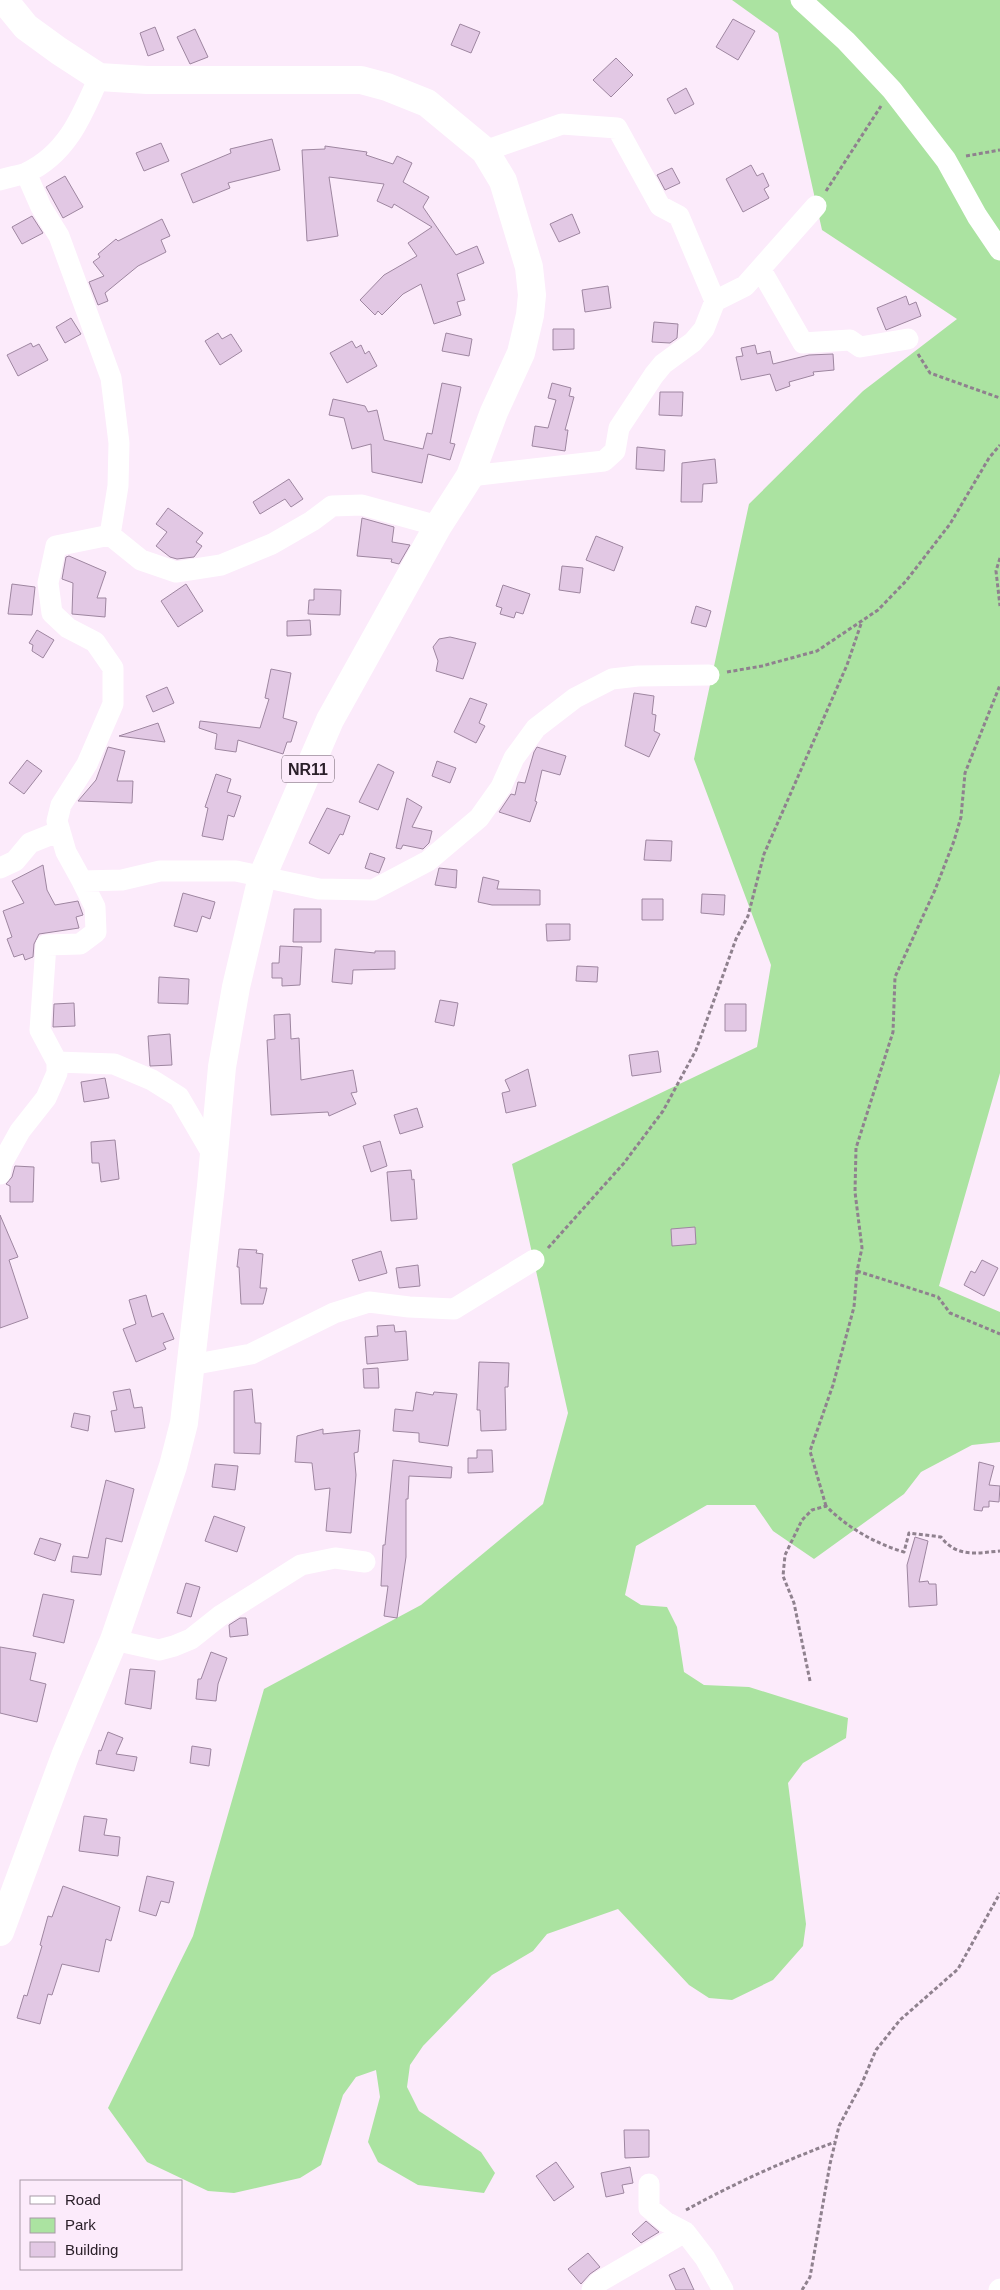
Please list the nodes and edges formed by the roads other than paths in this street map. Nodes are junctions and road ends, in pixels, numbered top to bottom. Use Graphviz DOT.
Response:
graph roads {
  1 [pos="4,0"];
  2 [pos="800,0"];
  3 [pos="99,77"];
  4 [pos="486,151"];
  5 [pos="26,173"];
  6 [pos="0,180"];
  7 [pos="816,206"];
  8 [pos="1000,250"];
  9 [pos="760,270"];
  10 [pos="715,302"];
  11 [pos="908,339"];
  12 [pos="470,476"];
  13 [pos="438,526"];
  14 [pos="110,535"];
  15 [pos="709,675"];
  16 [pos="60,831"];
  17 [pos="0,868"];
  18 [pos="262,877"];
  19 [pos="82,881"];
  20 [pos="57,1062"];
  21 [pos="214,1157"];
  22 [pos="0,1174"];
  23 [pos="534,1260"];
  24 [pos="192,1365"];
  25 [pos="365,1562"];
  26 [pos="114,1640"];
  27 [pos="6,1900"];
  28 [pos="0,1932"];
  29 [pos="649,2184"];
  30 [pos="685,2232"];
  31 [pos="592,2290"];
  32 [pos="723,2290"];
  1 -- 3 [label="highway, NR11"];
  2 -- 8 [label="street"];
  3 -- 4 [label="highway, NR11"];
  3 -- 5 [label="street"];
  4 -- 10 [label="street"];
  4 -- 12 [label="highway, NR11"];
  5 -- 6 [label="street"];
  5 -- 14 [label="street"];
  7 -- 9 [label="street"];
  9 -- 10 [label="street"];
  9 -- 11 [label="street"];
  10 -- 12 [label="street"];
  12 -- 13 [label="highway, NR11"];
  13 -- 14 [label="street"];
  13 -- 18 [label="highway, NR11"];
  14 -- 16 [label="street"];
  15 -- 18 [label="street"];
  16 -- 17 [label="street"];
  16 -- 19 [label="street"];
  18 -- 19 [label="street"];
  18 -- 21 [label="highway, NR11"];
  19 -- 20 [label="street"];
  20 -- 21 [label="street"];
  20 -- 22 [label="street"];
  21 -- 24 [label="highway, NR11"];
  23 -- 24 [label="street"];
  24 -- 26 [label="highway, NR11"];
  25 -- 26 [label="street"];
  26 -- 27 [label="highway, NR11"];
  27 -- 28 [label="highway, NR11"];
  29 -- 30 [label="street"];
  30 -- 31 [label="street"];
  30 -- 32 [label="street"];
}
